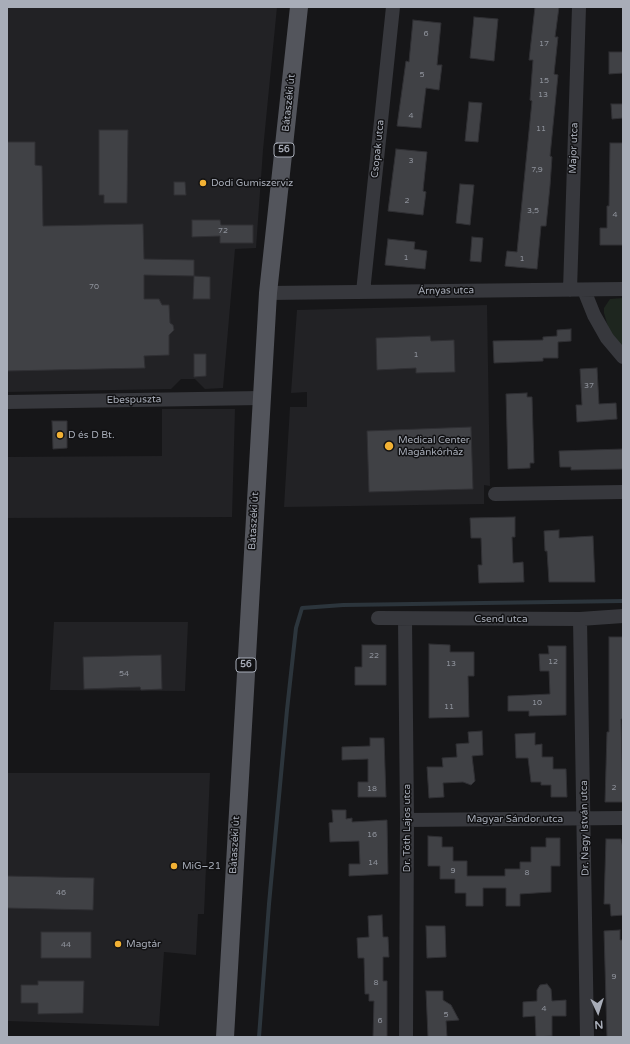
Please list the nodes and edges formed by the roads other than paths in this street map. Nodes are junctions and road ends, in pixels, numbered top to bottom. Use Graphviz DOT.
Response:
graph roads {
  1 [pos="300,7"];
  2 [pos="393,7"];
  3 [pos="579,7"];
  4 [pos="623,289"];
  5 [pos="577,290"];
  6 [pos="363,292"];
  7 [pos="268,293"];
  8 [pos="623,357"];
  9 [pos="261,398"];
  10 [pos="7,402"];
  11 [pos="623,492"];
  12 [pos="495,494"];
  13 [pos="623,616"];
  14 [pos="378,618"];
  15 [pos="405,619"];
  16 [pos="580,619"];
  17 [pos="623,818"];
  18 [pos="585,819"];
  19 [pos="407,820"];
  20 [pos="225,1037"];
  21 [pos="406,1037"];
  22 [pos="587,1037"];
  1 -- 7 [label="main road, Bátaszéki út / 56"];
  2 -- 6 [label="street, Csopak utca"];
  3 -- 5 [label="street, Major utca"];
  4 -- 5 [label="street, Árnyas utca"];
  5 -- 6 [label="street, Árnyas utca"];
  5 -- 8 [label="street"];
  6 -- 7 [label="street, Árnyas utca"];
  7 -- 9 [label="main road, Bátaszéki út / 56"];
  9 -- 10 [label="street, Ebespuszta"];
  9 -- 20 [label="main road, Bátaszéki út / 56"];
  11 -- 12 [label="street"];
  13 -- 16 [label="street, Csend utca"];
  14 -- 15 [label="street, Csend utca"];
  15 -- 16 [label="street, Csend utca"];
  15 -- 19 [label="street, Dr. Tóth Lajos utca"];
  16 -- 18 [label="street, Dr. Nagy István utca"];
  17 -- 18 [label="street, Magyar Sándor utca"];
  18 -- 19 [label="street, Magyar Sándor utca"];
  18 -- 22 [label="street, Dr. Nagy István utca"];
  19 -- 21 [label="street, Dr. Tóth Lajos utca"];
}
